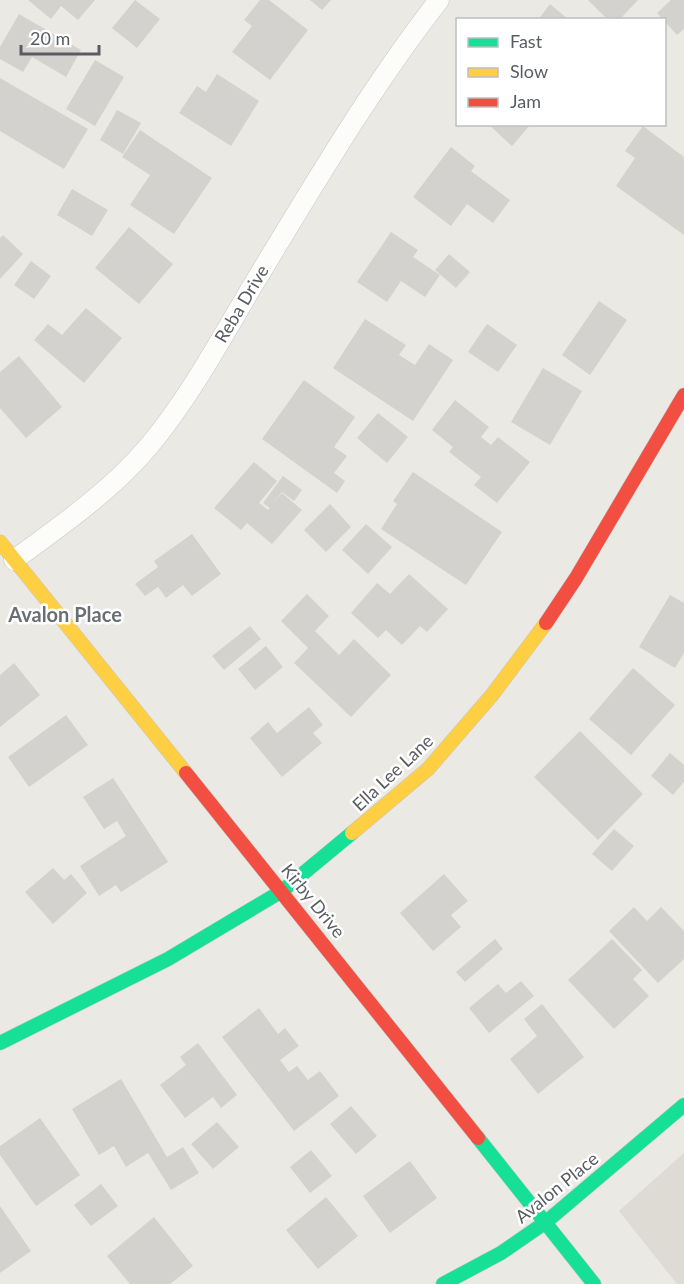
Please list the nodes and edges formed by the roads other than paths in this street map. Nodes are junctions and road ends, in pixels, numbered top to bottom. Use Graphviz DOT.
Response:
graph roads {
  1 [pos="440,0"];
  2 [pos="684,395"];
  3 [pos="0,542"];
  4 [pos="7,563"];
  5 [pos="282,891"];
  6 [pos="0,1043"];
  7 [pos="684,1105"];
  8 [pos="546,1222"];
  9 [pos="442,1284"];
  10 [pos="594,1284"];
  1 -- 4 [label="street, Reba Drive"];
  2 -- 5 [label="street, Ella Lee Lane"];
  3 -- 4 [label="street, Kirby Drive"];
  4 -- 5 [label="street, Kirby Drive"];
  5 -- 6 [label="street, Ella Lee Lane"];
  5 -- 8 [label="street, Kirby Drive"];
  7 -- 8 [label="street, Avalon Place"];
  8 -- 9 [label="street, Avalon Place"];
  8 -- 10 [label="street, Kirby Drive"];
}
